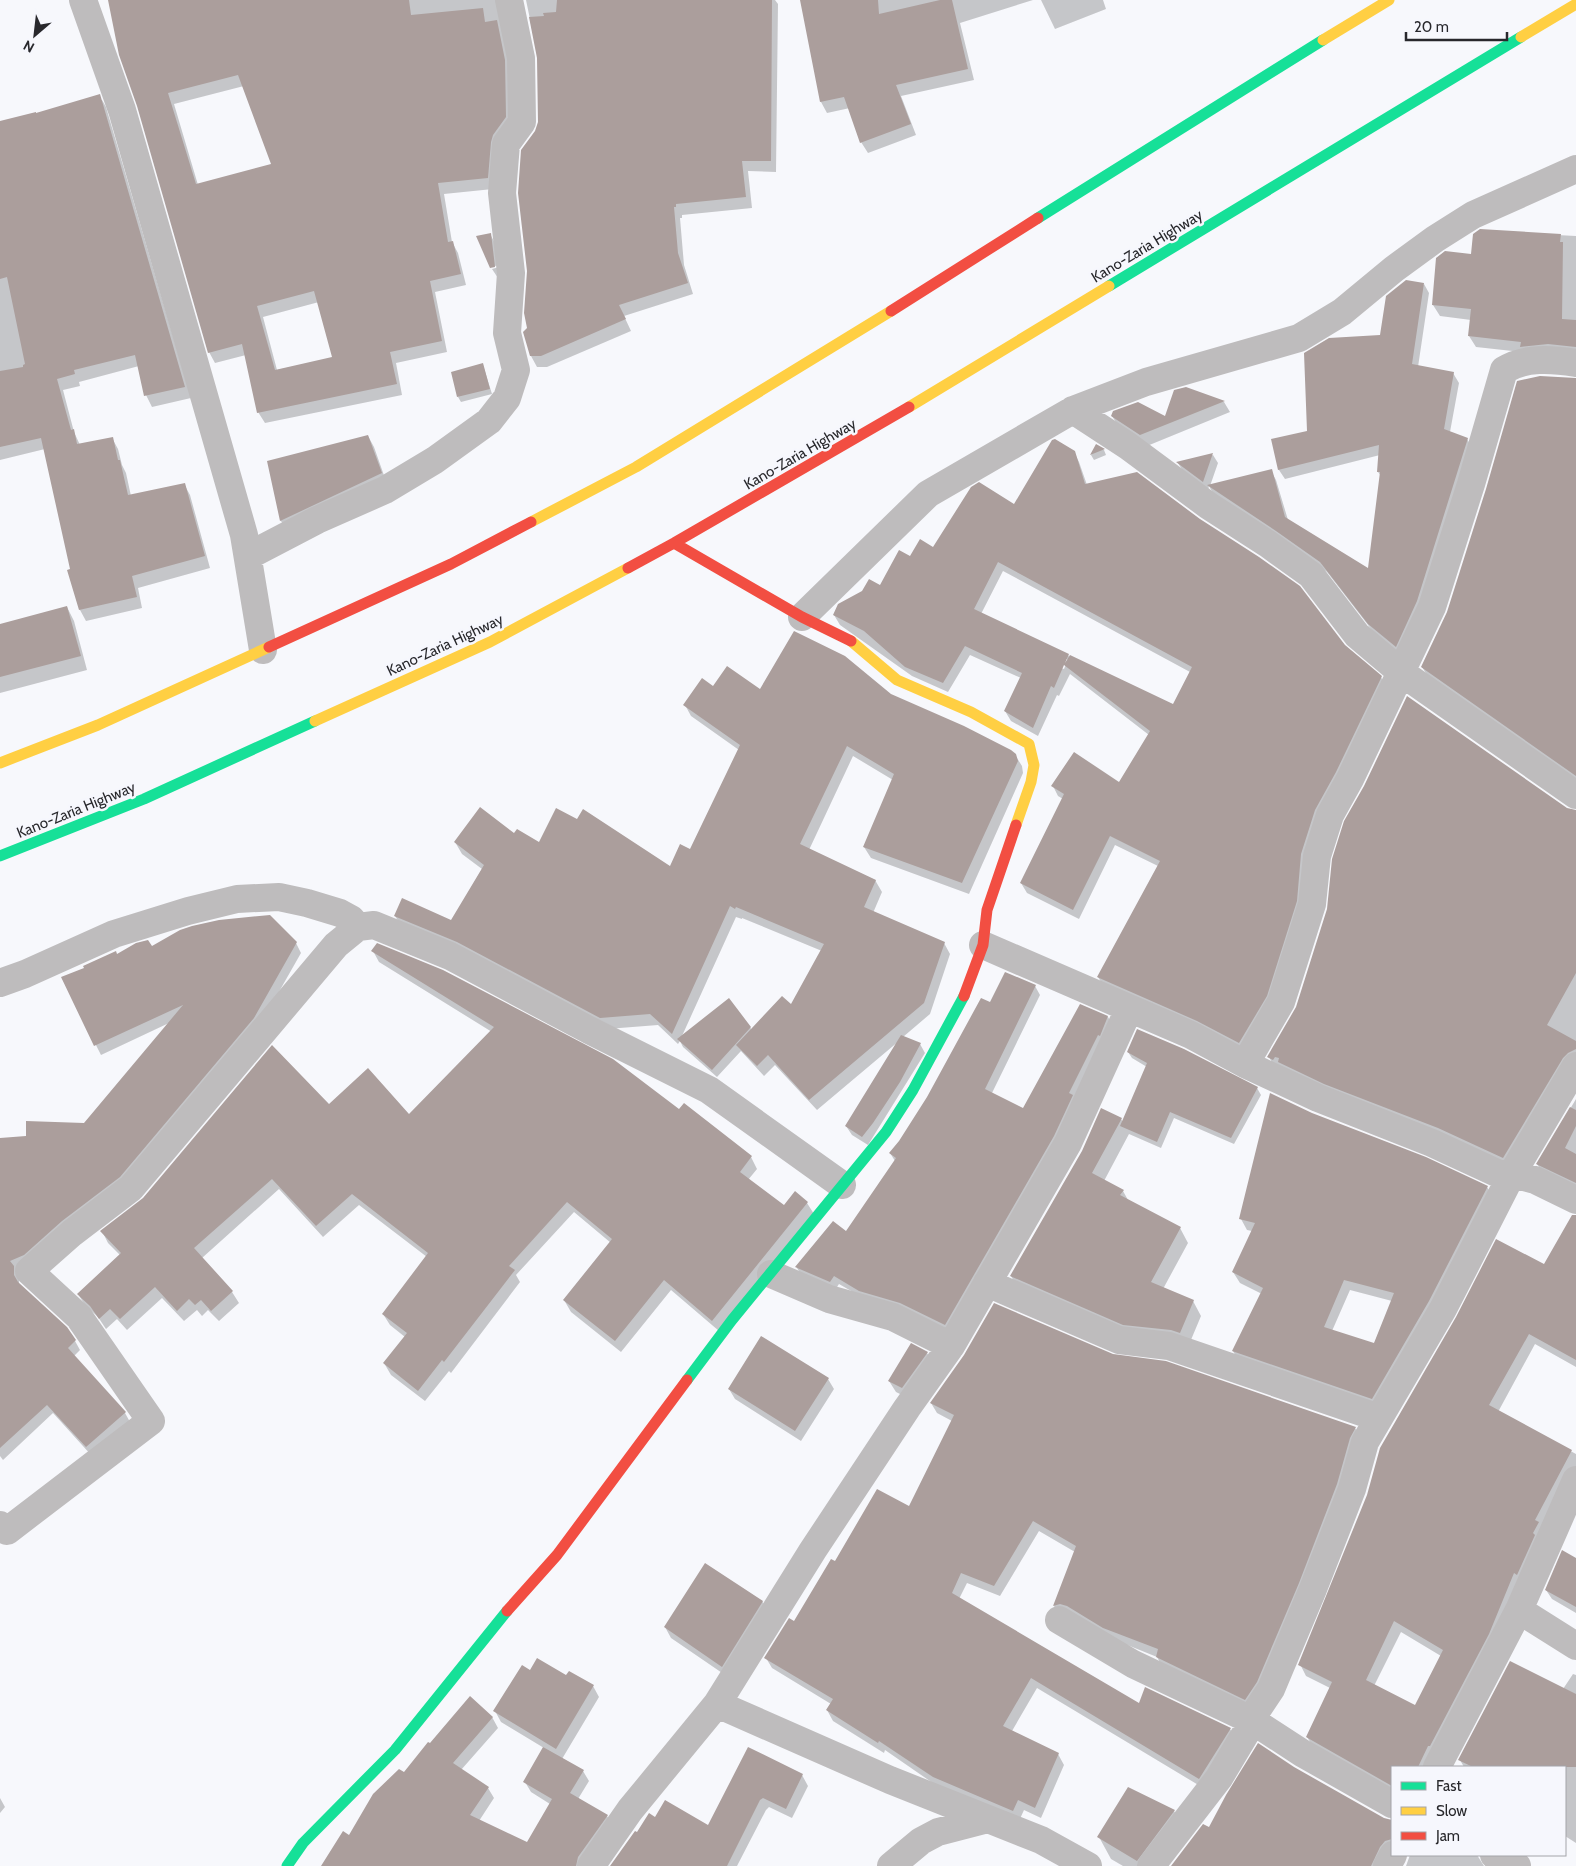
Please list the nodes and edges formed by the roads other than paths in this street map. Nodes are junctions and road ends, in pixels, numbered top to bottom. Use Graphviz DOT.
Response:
graph roads {
  1 [pos="83,0"];
  2 [pos="509,0"];
  3 [pos="1389,0"];
  4 [pos="1576,4"];
  5 [pos="1576,169"];
  6 [pos="1576,363"];
  7 [pos="1073,410"];
  8 [pos="674,543"];
  9 [pos="248,556"];
  10 [pos="802,617"];
  11 [pos="263,650"];
  12 [pos="1402,673"];
  13 [pos="0,763"];
  14 [pos="1576,795"];
  15 [pos="0,856"];
  16 [pos="358,927"];
  17 [pos="983,946"];
  18 [pos="0,983"];
  19 [pos="1128,1009"];
  20 [pos="1245,1064"];
  21 [pos="1576,1066"];
  22 [pos="1512,1174"];
  23 [pos="842,1185"];
  24 [pos="1576,1200"];
  25 [pos="771,1274"];
  26 [pos="987,1283"];
  27 [pos="951,1346"];
  28 [pos="1379,1418"];
  29 [pos="1576,1480"];
  30 [pos="0,1525"];
  31 [pos="1519,1610"];
  32 [pos="1059,1620"];
  33 [pos="1576,1646"];
  34 [pos="717,1704"];
  35 [pos="1253,1721"];
  36 [pos="1438,1766"];
  37 [pos="1391,1803"];
  38 [pos="988,1819"];
  39 [pos="1496,1856"];
  40 [pos="287,1866"];
  41 [pos="591,1866"];
  42 [pos="891,1866"];
  43 [pos="1088,1866"];
  44 [pos="1152,1866"];
  45 [pos="1517,1866"];
  1 -- 9 [label="street"];
  2 -- 9 [label="street"];
  3 -- 11 [label="main road"];
  4 -- 8 [label="main road, Kano-Zaria Highway"];
  5 -- 7 [label="street"];
  6 -- 12 [label="street"];
  7 -- 10 [label="street"];
  7 -- 12 [label="street"];
  8 -- 10 [label="main road"];
  8 -- 15 [label="main road, Kano-Zaria Highway"];
  9 -- 11 [label="street"];
  10 -- 17 [label="main road"];
  11 -- 13 [label="main road"];
  12 -- 14 [label="street"];
  12 -- 20 [label="street"];
  16 -- 18 [label="street"];
  16 -- 23 [label="street"];
  16 -- 30 [label="street"];
  17 -- 19 [label="street"];
  17 -- 23 [label="main road"];
  19 -- 20 [label="street"];
  19 -- 26 [label="street"];
  20 -- 22 [label="street"];
  21 -- 22 [label="street"];
  22 -- 24 [label="street"];
  22 -- 28 [label="street"];
  23 -- 25 [label="main road"];
  25 -- 27 [label="street"];
  25 -- 40 [label="main road"];
  26 -- 27 [label="street"];
  26 -- 28 [label="street"];
  27 -- 34 [label="street"];
  28 -- 35 [label="street"];
  29 -- 31 [label="street"];
  31 -- 33 [label="street"];
  31 -- 36 [label="street"];
  32 -- 35 [label="street"];
  34 -- 38 [label="street"];
  34 -- 41 [label="street"];
  35 -- 37 [label="street"];
  35 -- 44 [label="street"];
  38 -- 42 [label="street"];
  38 -- 43 [label="street"];
  39 -- 45 [label="street"];
}
